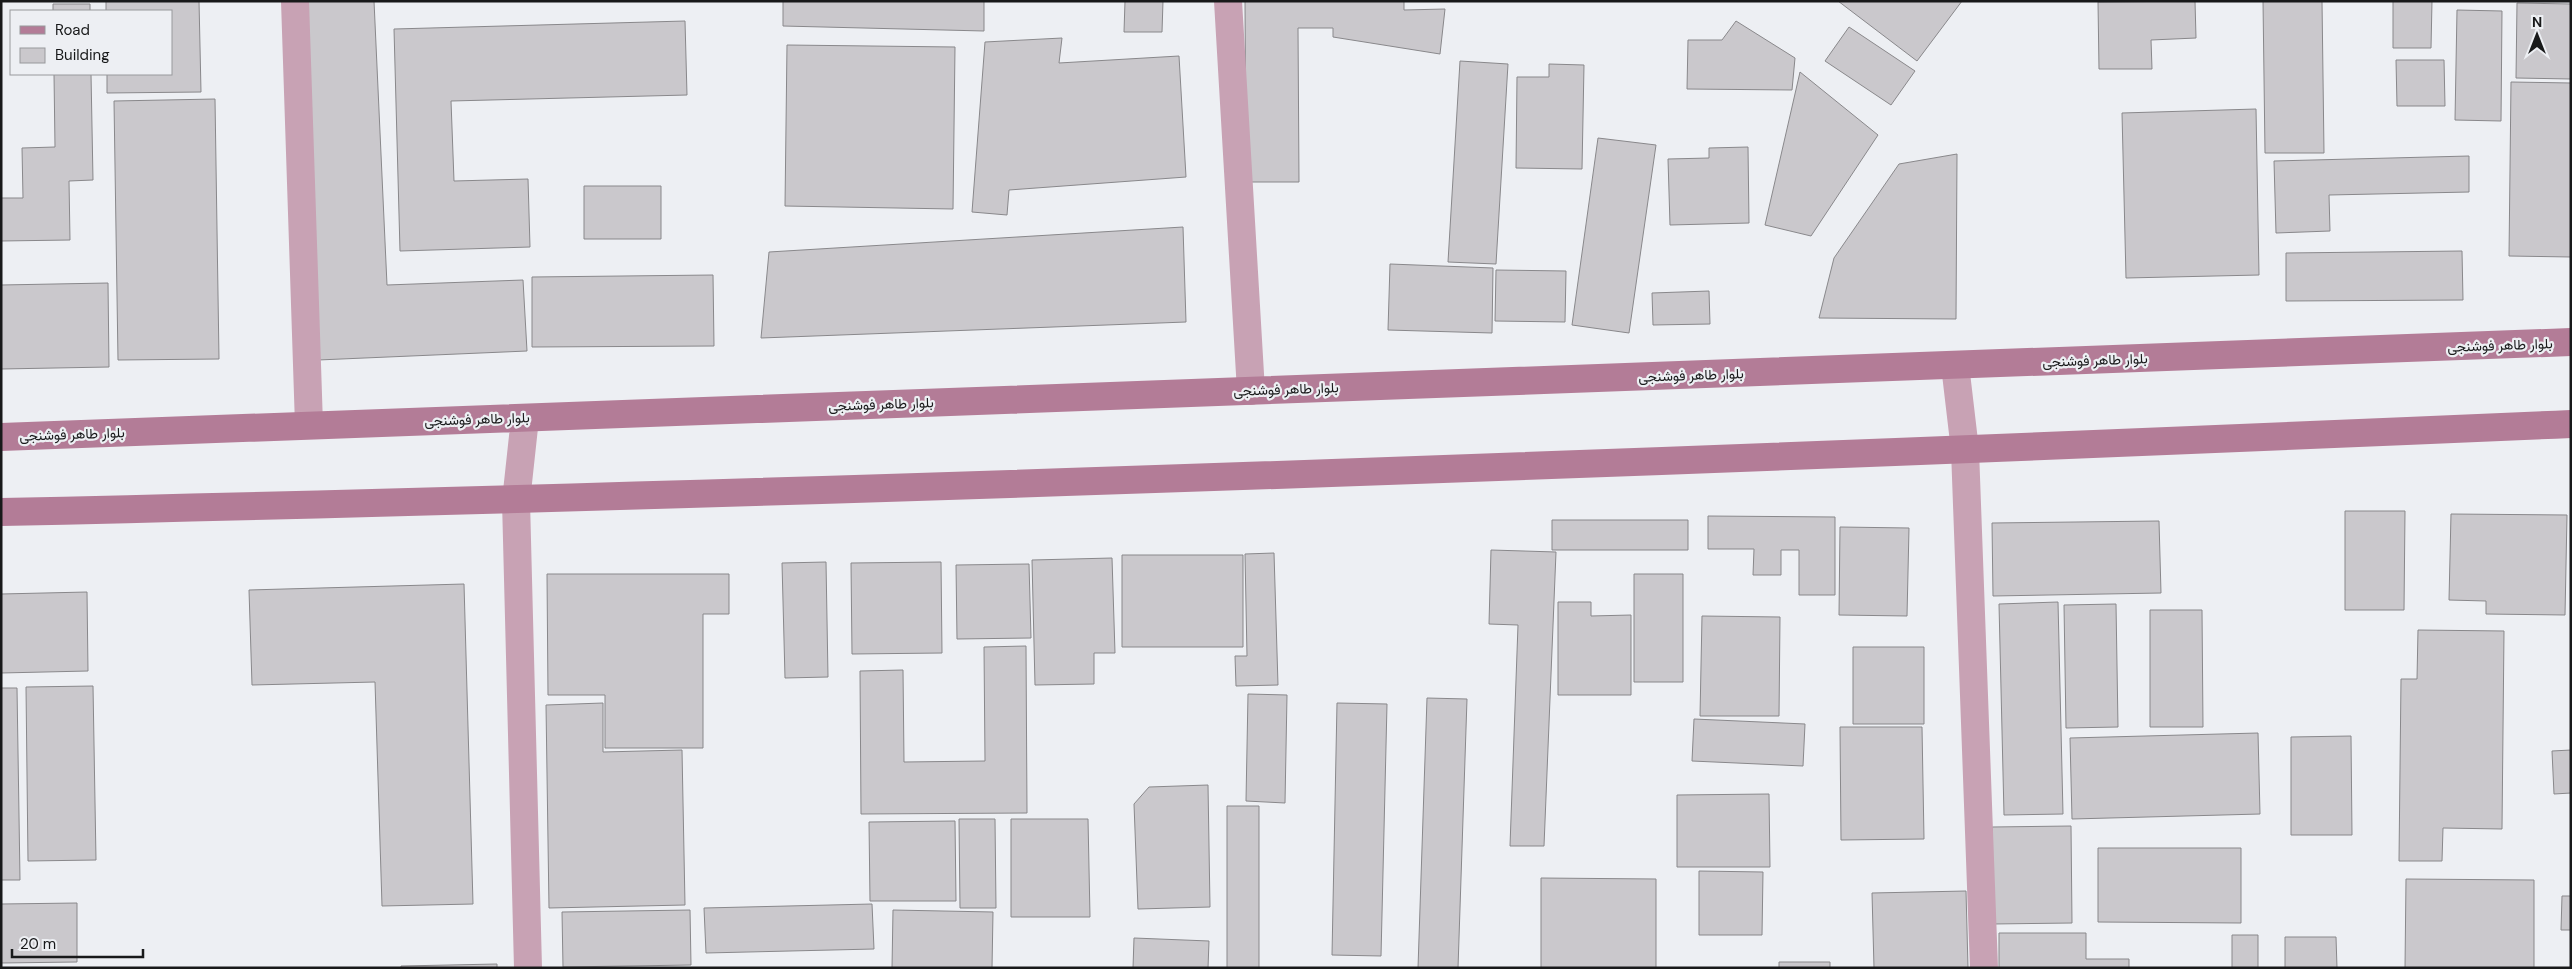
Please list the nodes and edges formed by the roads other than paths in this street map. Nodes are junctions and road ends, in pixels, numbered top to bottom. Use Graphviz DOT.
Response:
graph roads {
  1 [pos="294,1"];
  2 [pos="1228,1"];
  3 [pos="2571,342"];
  4 [pos="1955,365"];
  5 [pos="1251,391"];
  6 [pos="525,418"];
  7 [pos="2571,424"];
  8 [pos="309,426"];
  9 [pos="1,437"];
  10 [pos="1965,450"];
  11 [pos="516,501"];
  12 [pos="1,512"];
  13 [pos="528,968"];
  14 [pos="1984,968"];
  1 -- 8 [label="street"];
  2 -- 5 [label="street"];
  3 -- 4 [label="street, بلوار طاهر فوشنجی"];
  4 -- 5 [label="street, بلوار طاهر فوشنجی"];
  4 -- 10 [label="street"];
  5 -- 6 [label="street, بلوار طاهر فوشنجی"];
  6 -- 8 [label="street, بلوار طاهر فوشنجی"];
  6 -- 11 [label="street"];
  7 -- 10 [label="street"];
  8 -- 9 [label="street, بلوار طاهر فوشنجی"];
  10 -- 11 [label="street"];
  10 -- 14 [label="street"];
  11 -- 12 [label="street"];
  11 -- 13 [label="street"];
}
